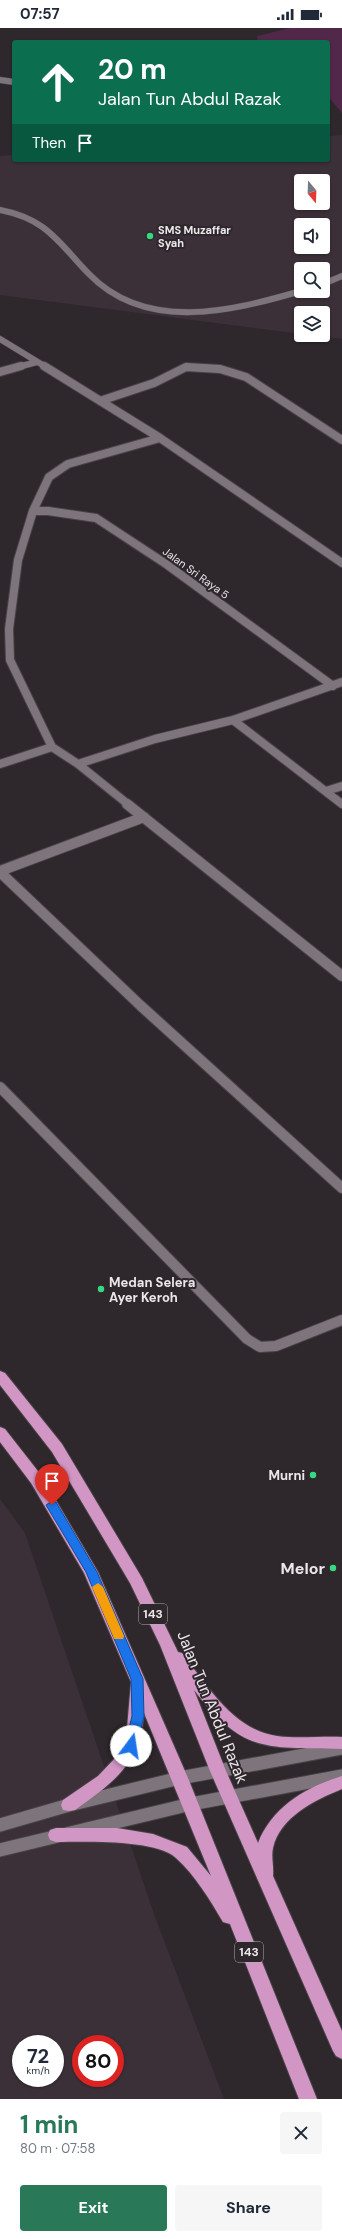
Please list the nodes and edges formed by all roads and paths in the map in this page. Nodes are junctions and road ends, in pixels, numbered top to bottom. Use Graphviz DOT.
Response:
graph roads {
  1 [pos="0,80"];
  2 [pos="12,82"];
  3 [pos="0,210"];
  4 [pos="342,276"];
  5 [pos="330,281"];
  6 [pos="294,293"];
  7 [pos="0,339"];
  8 [pos="37,362"];
  9 [pos="0,372"];
  10 [pos="100,401"];
  11 [pos="160,438"];
  12 [pos="342,440"];
  13 [pos="33,511"];
  14 [pos="342,563"];
  15 [pos="342,682"];
  16 [pos="333,686"];
  17 [pos="233,720"];
  18 [pos="52,747"];
  19 [pos="0,764"];
  20 [pos="78,764"];
  21 [pos="342,786"];
  22 [pos="326,791"];
  23 [pos="342,804"];
  24 [pos="144,817"];
  25 [pos="0,871"];
  26 [pos="342,976"];
  27 [pos="0,1087"];
  28 [pos="342,1188"];
  29 [pos="342,1320"];
  30 [pos="0,1376"];
  31 [pos="0,1432"];
  32 [pos="168,1645"];
  33 [pos="137,1679"];
  34 [pos="342,1743"];
  35 [pos="342,1748"];
  36 [pos="218,1771"];
  37 [pos="342,1776"];
  38 [pos="180,1778"];
  39 [pos="342,1782"];
  40 [pos="229,1797"];
  41 [pos="190,1804"];
  42 [pos="69,1805"];
  43 [pos="0,1825"];
  44 [pos="56,1835"];
  45 [pos="0,1850"];
  46 [pos="265,1880"];
  47 [pos="248,1949"];
  48 [pos="342,2051"];
  49 [pos="308,2099"];
  1 -- 2 [label="street"];
  3 -- 6 [label="street"];
  4 -- 5 [label="street"];
  7 -- 8 [label="street"];
  8 -- 9 [label="street"];
  8 -- 10 [label="street"];
  10 -- 11 [label="street"];
  10 -- 12 [label="street"];
  11 -- 13 [label="street"];
  11 -- 14 [label="street"];
  13 -- 16 [label="street, Jalan Sri Raya 5"];
  13 -- 18 [label="street"];
  15 -- 16 [label="street"];
  16 -- 17 [label="street"];
  17 -- 20 [label="street"];
  17 -- 22 [label="street"];
  18 -- 19 [label="street"];
  18 -- 20 [label="street"];
  20 -- 24 [label="street"];
  21 -- 22 [label="street"];
  22 -- 23 [label="street"];
  24 -- 25 [label="street"];
  24 -- 26 [label="street"];
  25 -- 28 [label="street"];
  27 -- 29 [label="street"];
  30 -- 32 [label="highway, Jalan Tun Abdul Razak / 143"];
  31 -- 33 [label="highway, 143"];
  32 -- 34 [label="highway"];
  32 -- 36 [label="highway, Jalan Tun Abdul Razak / 143"];
  33 -- 38 [label="highway, 143"];
  33 -- 42 [label="highway"];
  35 -- 36 [label="street"];
  36 -- 38 [label="street"];
  36 -- 40 [label="highway, Jalan Tun Abdul Razak / 143"];
  37 -- 40 [label="street"];
  38 -- 41 [label="highway, 143"];
  38 -- 42 [label="street"];
  39 -- 46 [label="highway"];
  40 -- 41 [label="street"];
  40 -- 46 [label="highway, Jalan Tun Abdul Razak / 143"];
  41 -- 44 [label="street"];
  41 -- 47 [label="highway, 143"];
  42 -- 43 [label="street"];
  44 -- 45 [label="street"];
  44 -- 47 [label="highway"];
  46 -- 48 [label="highway, Jalan Tun Abdul Razak / 143"];
  47 -- 49 [label="highway, 143"];
}
